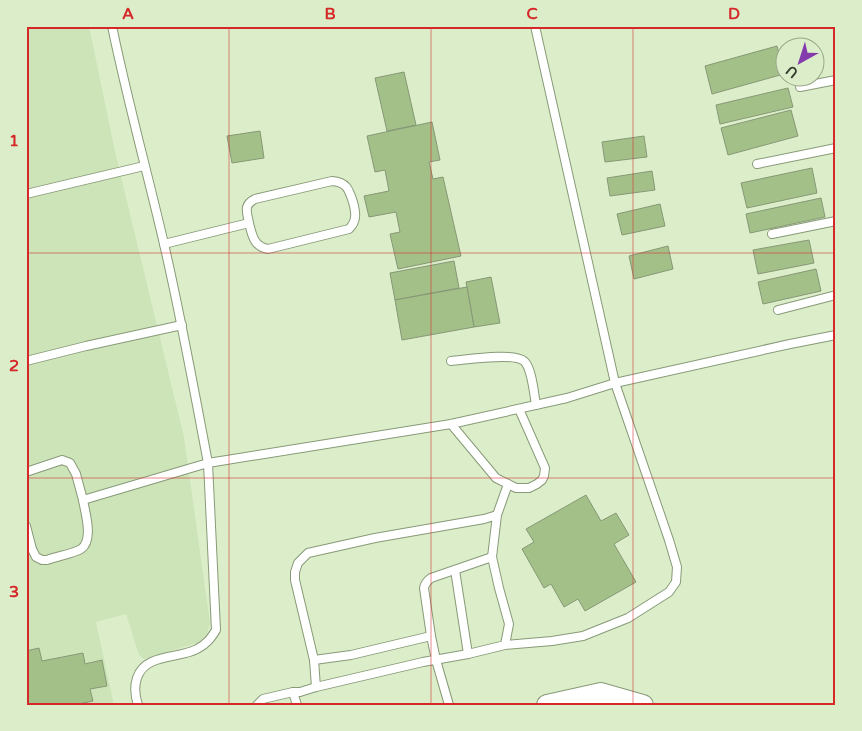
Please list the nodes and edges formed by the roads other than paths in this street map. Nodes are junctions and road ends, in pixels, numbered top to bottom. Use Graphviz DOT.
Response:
graph roads {
  1 [pos="535,26"];
  2 [pos="114,27"];
  3 [pos="836,148"];
  4 [pos="756,164"];
  5 [pos="144,166"];
  6 [pos="26,194"];
  7 [pos="836,221"];
  8 [pos="249,223"];
  9 [pos="772,234"];
  10 [pos="164,244"];
  11 [pos="836,295"];
  12 [pos="778,310"];
  13 [pos="182,325"];
  14 [pos="836,335"];
  15 [pos="26,361"];
  16 [pos="451,361"];
  17 [pos="615,383"];
  18 [pos="536,405"];
  19 [pos="519,409"];
  20 [pos="452,424"];
  21 [pos="208,464"];
  22 [pos="26,472"];
  23 [pos="508,484"];
  24 [pos="83,500"];
  25 [pos="497,515"];
  26 [pos="26,526"];
  27 [pos="492,557"];
  28 [pos="455,570"];
  29 [pos="431,636"];
  30 [pos="505,645"];
  31 [pos="468,654"];
  32 [pos="314,660"];
  33 [pos="436,660"];
  34 [pos="316,686"];
  35 [pos="293,692"];
  36 [pos="579,701"];
  37 [pos="138,705"];
  38 [pos="257,705"];
  39 [pos="296,705"];
  40 [pos="449,705"];
  41 [pos="548,705"];
  42 [pos="643,705"];
  1 -- 17 [label="lane"];
  2 -- 5 [label="lane"];
  3 -- 4 [label="lane"];
  5 -- 6 [label="lane"];
  5 -- 10 [label="lane"];
  7 -- 9 [label="lane"];
  8 -- 8 [label="lane"];
  8 -- 10 [label="lane"];
  10 -- 13 [label="lane"];
  11 -- 12 [label="lane"];
  13 -- 15 [label="lane"];
  13 -- 21 [label="lane"];
  14 -- 17 [label="lane"];
  16 -- 18 [label="lane"];
  17 -- 18 [label="lane"];
  17 -- 30 [label="lane"];
  18 -- 19 [label="lane"];
  19 -- 20 [label="lane"];
  19 -- 23 [label="lane"];
  20 -- 21 [label="lane"];
  20 -- 23 [label="lane"];
  21 -- 24 [label="lane"];
  21 -- 37 [label="lane"];
  22 -- 24 [label="lane"];
  23 -- 25 [label="lane"];
  24 -- 26 [label="lane"];
  25 -- 27 [label="lane"];
  25 -- 32 [label="lane"];
  27 -- 28 [label="lane"];
  27 -- 30 [label="lane"];
  28 -- 29 [label="lane"];
  28 -- 31 [label="lane"];
  29 -- 32 [label="lane"];
  29 -- 33 [label="lane"];
  30 -- 31 [label="lane"];
  31 -- 33 [label="lane"];
  32 -- 34 [label="lane"];
  33 -- 34 [label="lane"];
  33 -- 40 [label="lane"];
  34 -- 35 [label="lane"];
  35 -- 38 [label="lane"];
  35 -- 39 [label="lane"];
  36 -- 41 [label="street"];
  36 -- 42 [label="street"];
}
